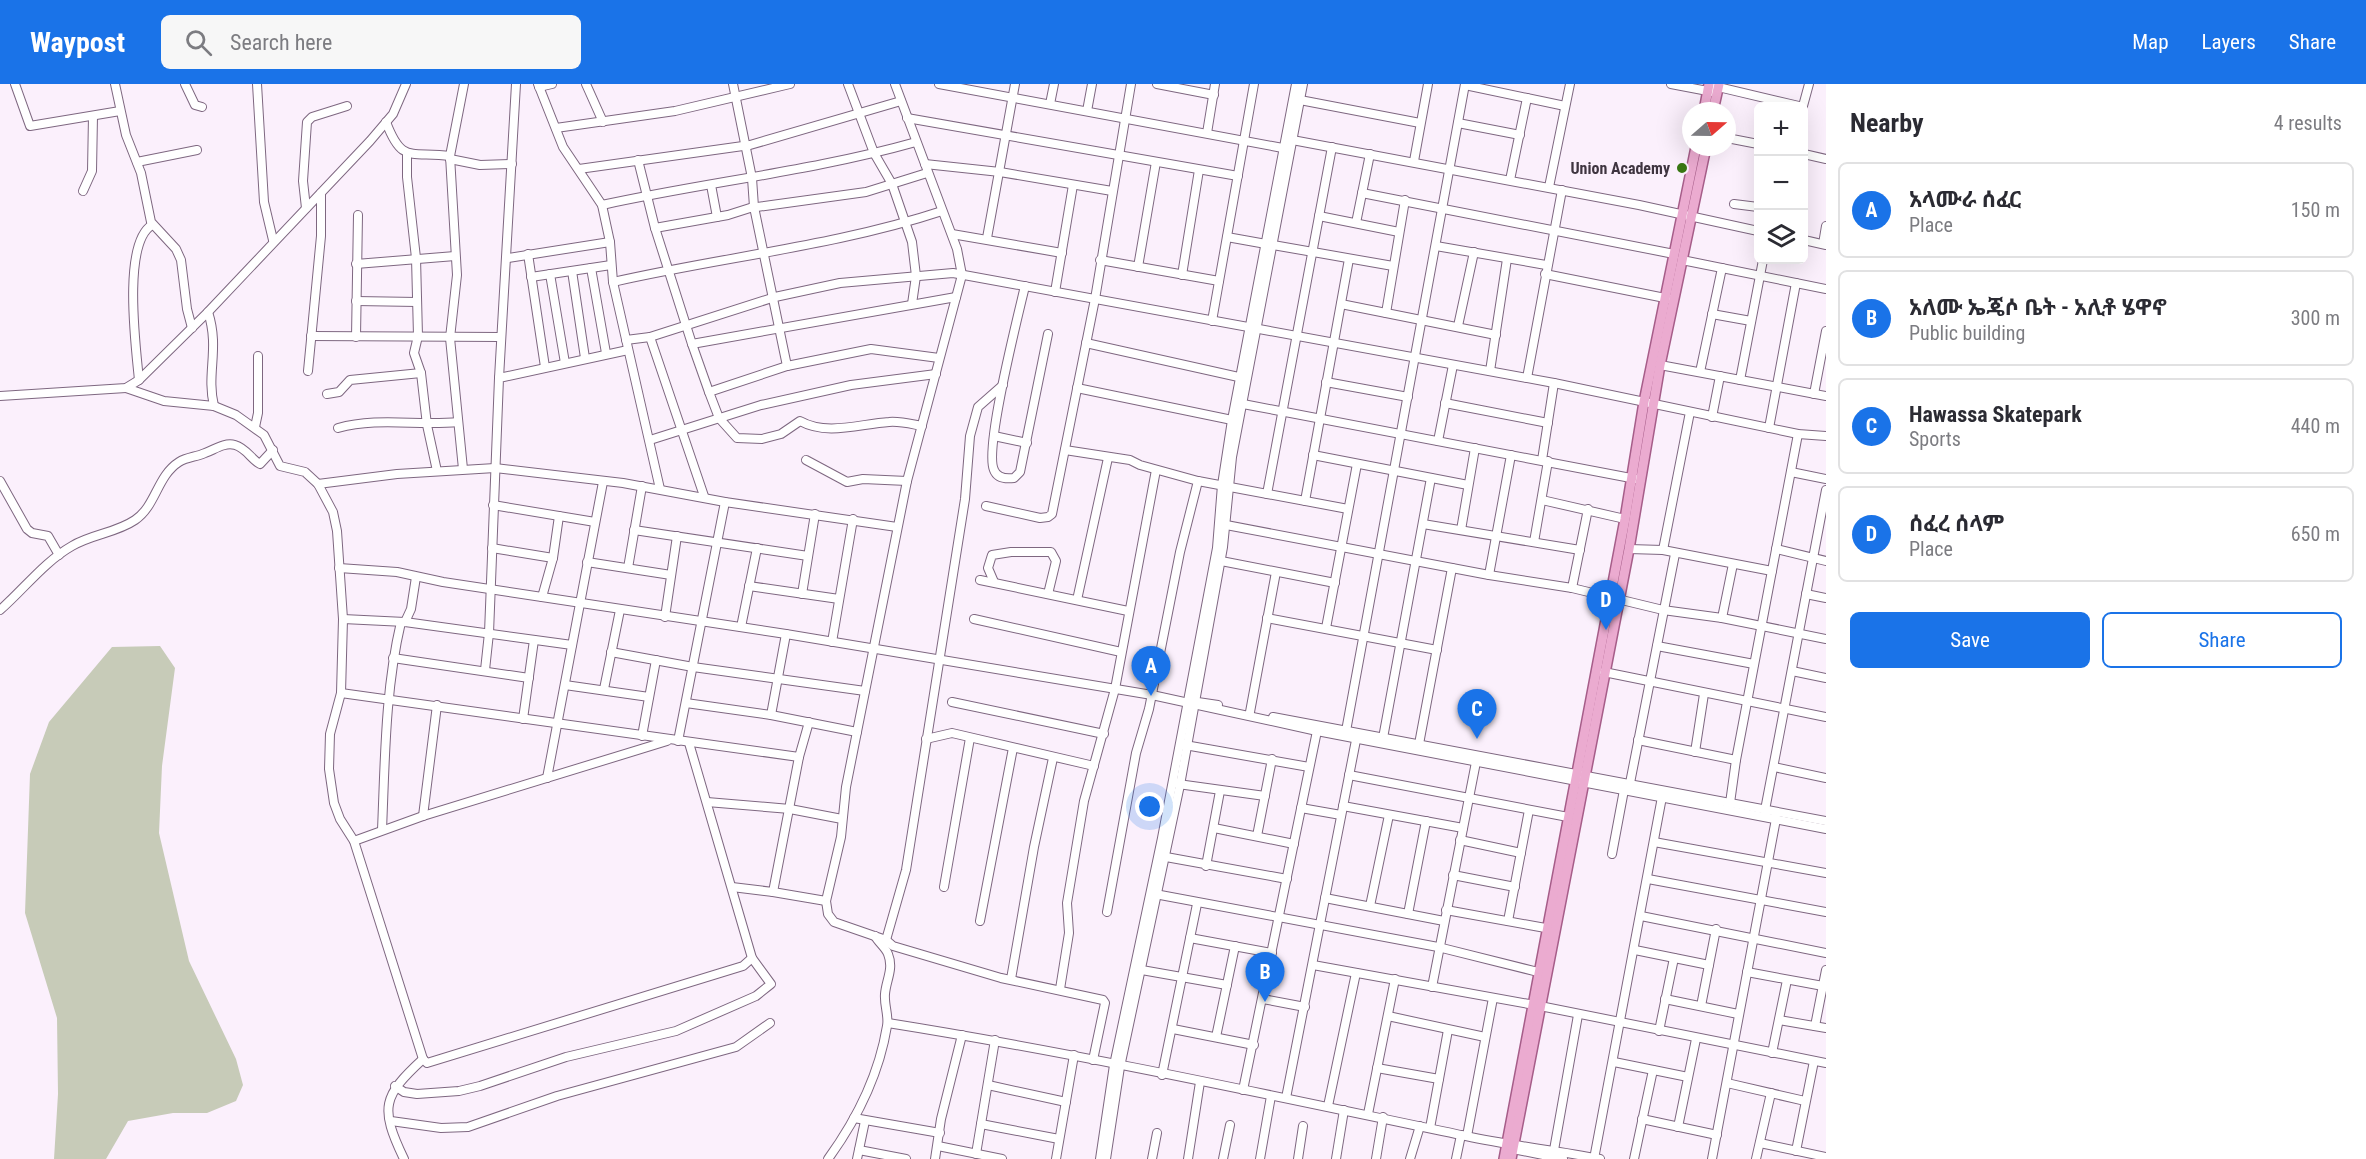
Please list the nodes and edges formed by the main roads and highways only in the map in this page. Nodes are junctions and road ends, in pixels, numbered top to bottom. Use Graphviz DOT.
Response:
graph roads {
  1 [pos="1713,87"];
  2 [pos="1707,102"];
  3 [pos="1695,156"];
  4 [pos="1703,156"];
  5 [pos="1687,215"];
  6 [pos="1668,299"];
  7 [pos="1648,403"];
  8 [pos="1636,479"];
  9 [pos="1615,598"];
  10 [pos="1579,778"];
  11 [pos="1550,929"];
  12 [pos="1536,1006"];
  13 [pos="1508,1147"];
  14 [pos="1504,1159"];
  1 -- 2 [label="main road"];
  3 -- 5 [label="main road"];
  4 -- 5 [label="main road"];
  5 -- 6 [label="main road"];
  6 -- 7 [label="main road"];
  6 -- 7 [label="main road"];
  7 -- 8 [label="main road"];
  8 -- 9 [label="main road"];
  8 -- 9 [label="main road"];
  9 -- 10 [label="main road"];
  9 -- 10 [label="main road"];
  10 -- 11 [label="main road"];
  10 -- 11 [label="main road"];
  11 -- 12 [label="main road"];
  11 -- 12 [label="main road"];
  12 -- 13 [label="main road"];
  13 -- 14 [label="main road"];
}
